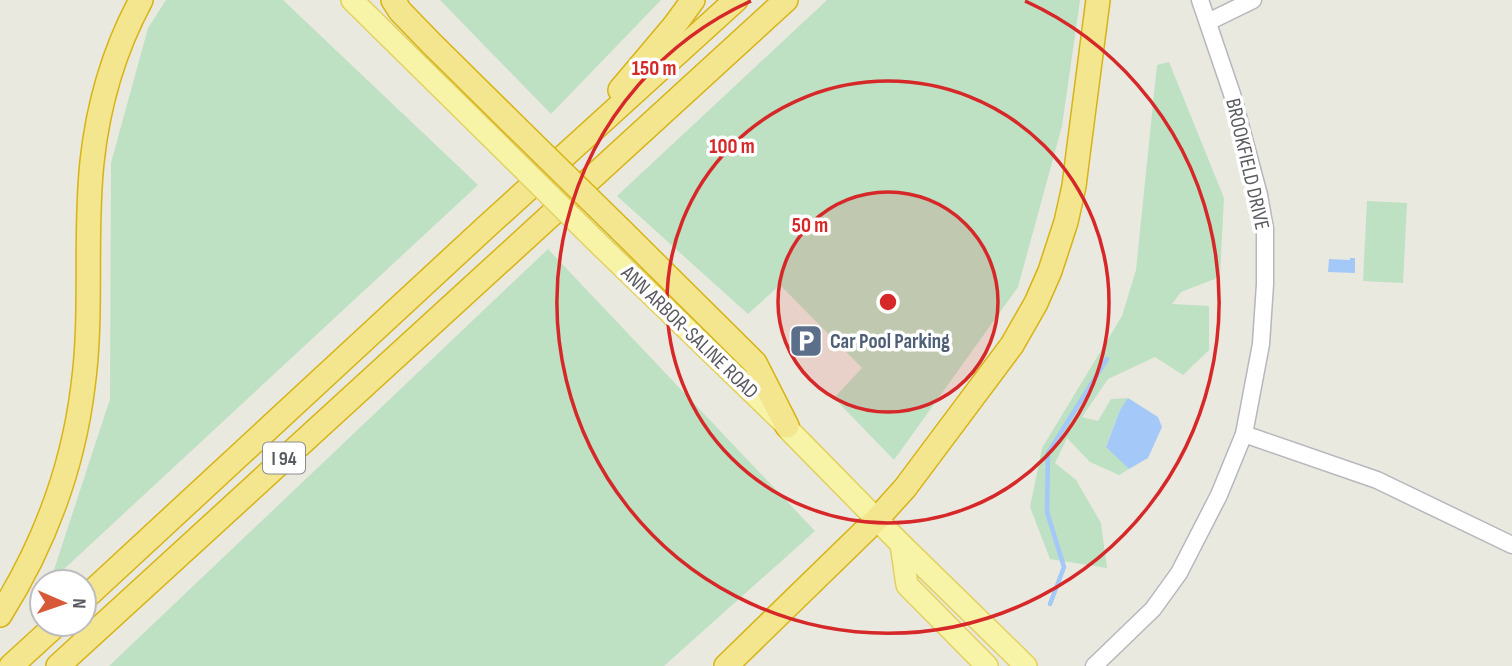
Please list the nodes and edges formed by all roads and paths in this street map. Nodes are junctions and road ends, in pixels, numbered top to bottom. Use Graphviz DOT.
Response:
graph roads {
  1 [pos="141,0"];
  2 [pos="352,0"];
  3 [pos="393,0"];
  4 [pos="693,0"];
  5 [pos="736,0"];
  6 [pos="786,0"];
  7 [pos="1098,0"];
  8 [pos="1200,0"];
  9 [pos="1253,0"];
  10 [pos="1208,22"];
  11 [pos="587,136"];
  12 [pos="787,426"];
  13 [pos="1244,434"];
  14 [pos="877,519"];
  15 [pos="901,544"];
  16 [pos="1512,545"];
  17 [pos="98,586"];
  18 [pos="0,615"];
  19 [pos="42,638"];
  20 [pos="11,666"];
  21 [pos="58,666"];
  22 [pos="726,666"];
  23 [pos="987,666"];
  24 [pos="1026,666"];
  25 [pos="1094,666"];
  1 -- 18 [label="highway"];
  2 -- 12 [label="main road, ANN ARBOR-SALINE ROAD, bridge"];
  3 -- 12 [label="highway, bridge"];
  4 -- 11 [label="highway"];
  5 -- 11 [label="highway, I 94"];
  6 -- 21 [label="highway, I 94"];
  7 -- 14 [label="highway"];
  8 -- 10 [label="street, BROOKFIELD DRIVE"];
  9 -- 10 [label="street"];
  10 -- 13 [label="street, BROOKFIELD DRIVE"];
  11 -- 17 [label="highway, I 94"];
  12 -- 14 [label="main road, ANN ARBOR-SALINE ROAD"];
  13 -- 16 [label="street"];
  13 -- 25 [label="street, BROOKFIELD DRIVE"];
  14 -- 15 [label="main road, ANN ARBOR-SALINE ROAD"];
  14 -- 22 [label="highway"];
  15 -- 23 [label="main road"];
  15 -- 24 [label="main road, ANN ARBOR-SALINE ROAD"];
  19 -- 20 [label="highway"];
}
